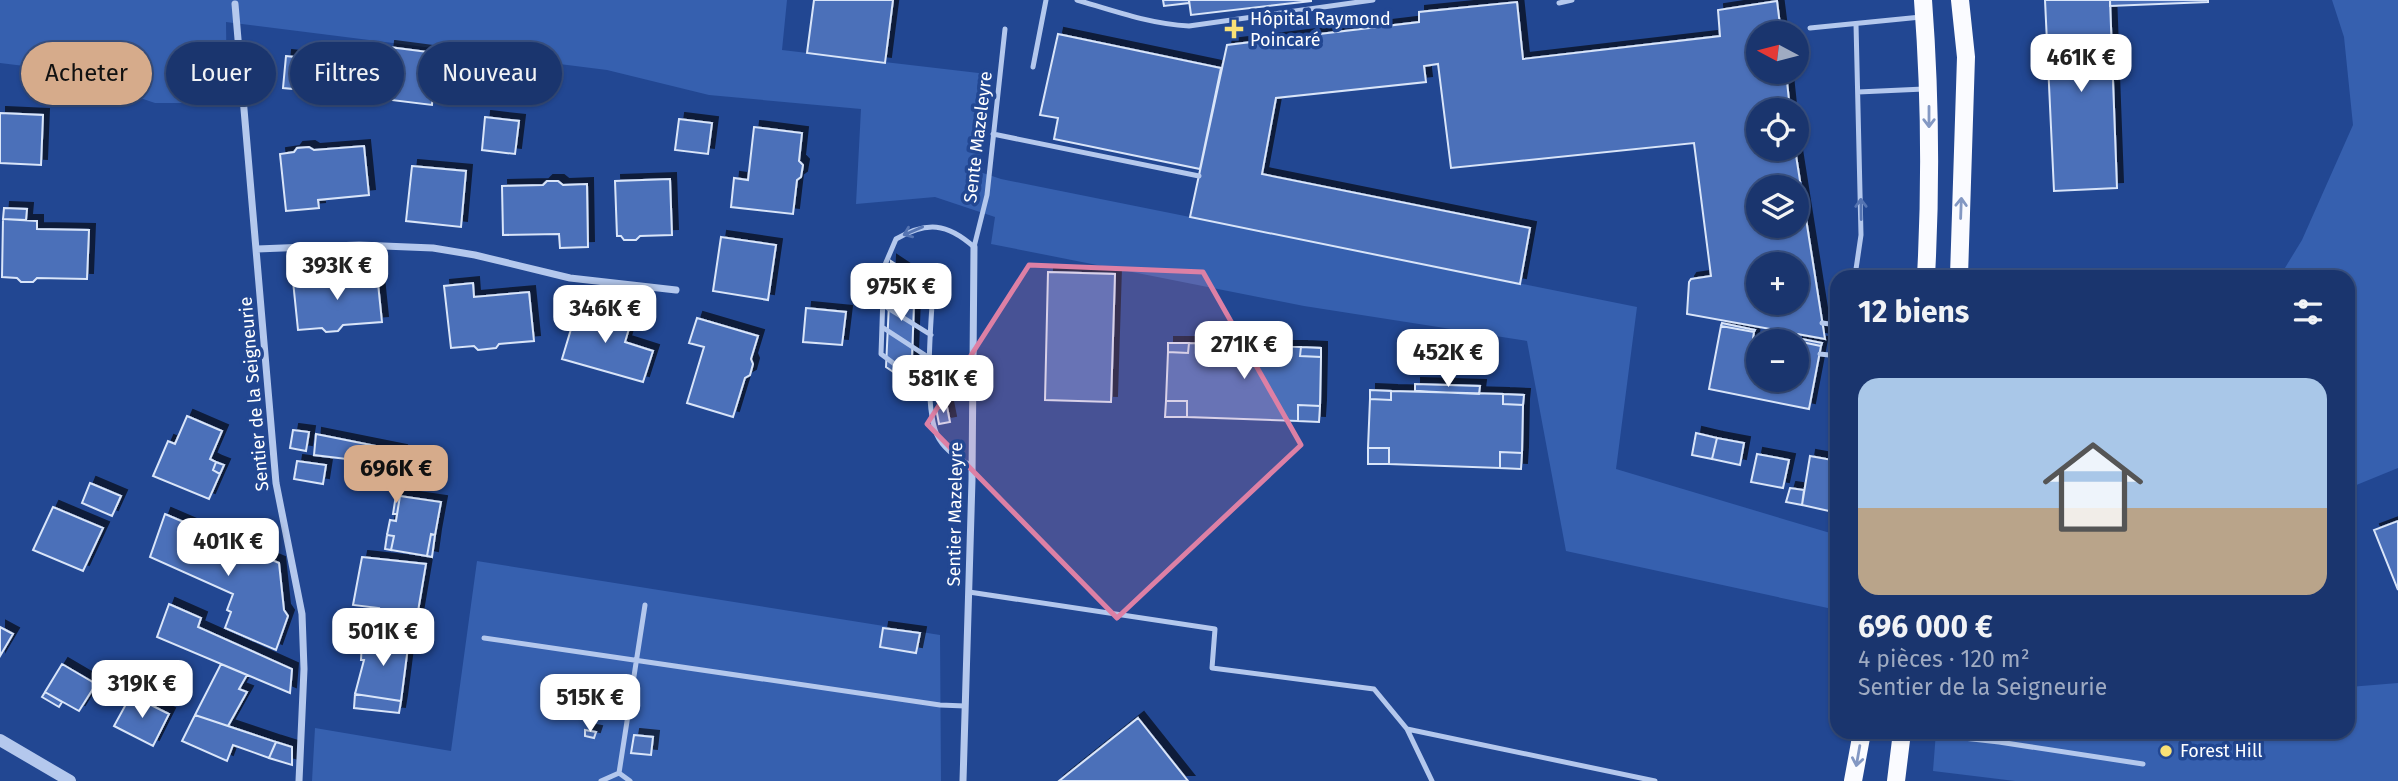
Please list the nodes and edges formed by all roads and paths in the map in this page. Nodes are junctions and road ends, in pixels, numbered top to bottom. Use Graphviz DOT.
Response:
graph roads {
  1 [pos="1046,0"];
  2 [pos="1077,0"];
  3 [pos="1373,0"];
  4 [pos="1572,0"];
  5 [pos="1960,0"];
  6 [pos="1559,2"];
  7 [pos="235,4"];
  8 [pos="1923,8"];
  9 [pos="1856,24"];
  10 [pos="1810,28"];
  11 [pos="1005,29"];
  12 [pos="1033,66"];
  13 [pos="1928,89"];
  14 [pos="1858,92"];
  15 [pos="993,134"];
  16 [pos="1199,176"];
  17 [pos="974,247"];
  18 [pos="257,249"];
  19 [pos="1856,270"];
  20 [pos="1926,270"];
  21 [pos="1959,270"];
  22 [pos="884,276"];
  23 [pos="676,290"];
  24 [pos="883,305"];
  25 [pos="1822,323"];
  26 [pos="1830,324"];
  27 [pos="882,327"];
  28 [pos="931,335"];
  29 [pos="1820,354"];
  30 [pos="1830,355"];
  31 [pos="931,359"];
  32 [pos="931,391"];
  33 [pos="972,466"];
  34 [pos="969,592"];
  35 [pos="645,605"];
  36 [pos="484,638"];
  37 [pos="636,661"];
  38 [pos="965,706"];
  39 [pos="1407,729"];
  40 [pos="1861,739"];
  41 [pos="1901,739"];
  42 [pos="1972,739"];
  43 [pos="0,740"];
  44 [pos="2143,764"];
  45 [pos="620,773"];
  46 [pos="70,781"];
  47 [pos="299,781"];
  48 [pos="601,781"];
  49 [pos="630,781"];
  50 [pos="962,781"];
  51 [pos="1432,781"];
  52 [pos="1655,781"];
  53 [pos="1853,781"];
  54 [pos="1896,781"];
  1 -- 12 [label="lane"];
  2 -- 3 [label="lane"];
  4 -- 6 [label="lane"];
  21 -- 5 [label="main road, one-way"];
  7 -- 18 [label="street, Sentier de la Seigneurie"];
  8 -- 9 [label="lane"];
  8 -- 13 [label="main road"];
  9 -- 10 [label="lane"];
  9 -- 14 [label="lane"];
  11 -- 15 [label="lane, Sente Mazeleyre"];
  13 -- 14 [label="lane"];
  13 -- 20 [label="main road, one-way"];
  19 -- 14 [label="lane, one-way"];
  15 -- 16 [label="lane"];
  15 -- 17 [label="lane, Sente Mazeleyre"];
  17 -- 22 [label="lane, one-way"];
  17 -- 33 [label="street, Sentier Mazeleyre"];
  18 -- 23 [label="street"];
  18 -- 47 [label="street, Sentier de la Seigneurie"];
  22 -- 24 [label="lane"];
  22 -- 28 [label="lane"];
  24 -- 27 [label="lane"];
  24 -- 28 [label="lane"];
  25 -- 26 [label="lane"];
  27 -- 31 [label="lane"];
  27 -- 32 [label="lane"];
  28 -- 31 [label="lane"];
  29 -- 30 [label="lane"];
  31 -- 32 [label="lane"];
  32 -- 33 [label="lane"];
  33 -- 34 [label="street, Sentier Mazeleyre"];
  34 -- 38 [label="street, Sentier Mazeleyre"];
  34 -- 39 [label="lane"];
  35 -- 37 [label="lane"];
  36 -- 37 [label="lane"];
  37 -- 38 [label="lane"];
  37 -- 45 [label="lane"];
  38 -- 50 [label="street, Sentier Mazeleyre"];
  39 -- 51 [label="lane"];
  39 -- 52 [label="lane"];
  40 -- 53 [label="main road, one-way"];
  41 -- 54 [label="main road"];
  42 -- 44 [label="lane"];
  43 -- 46 [label="street"];
  45 -- 48 [label="lane"];
  45 -- 49 [label="lane"];
}
